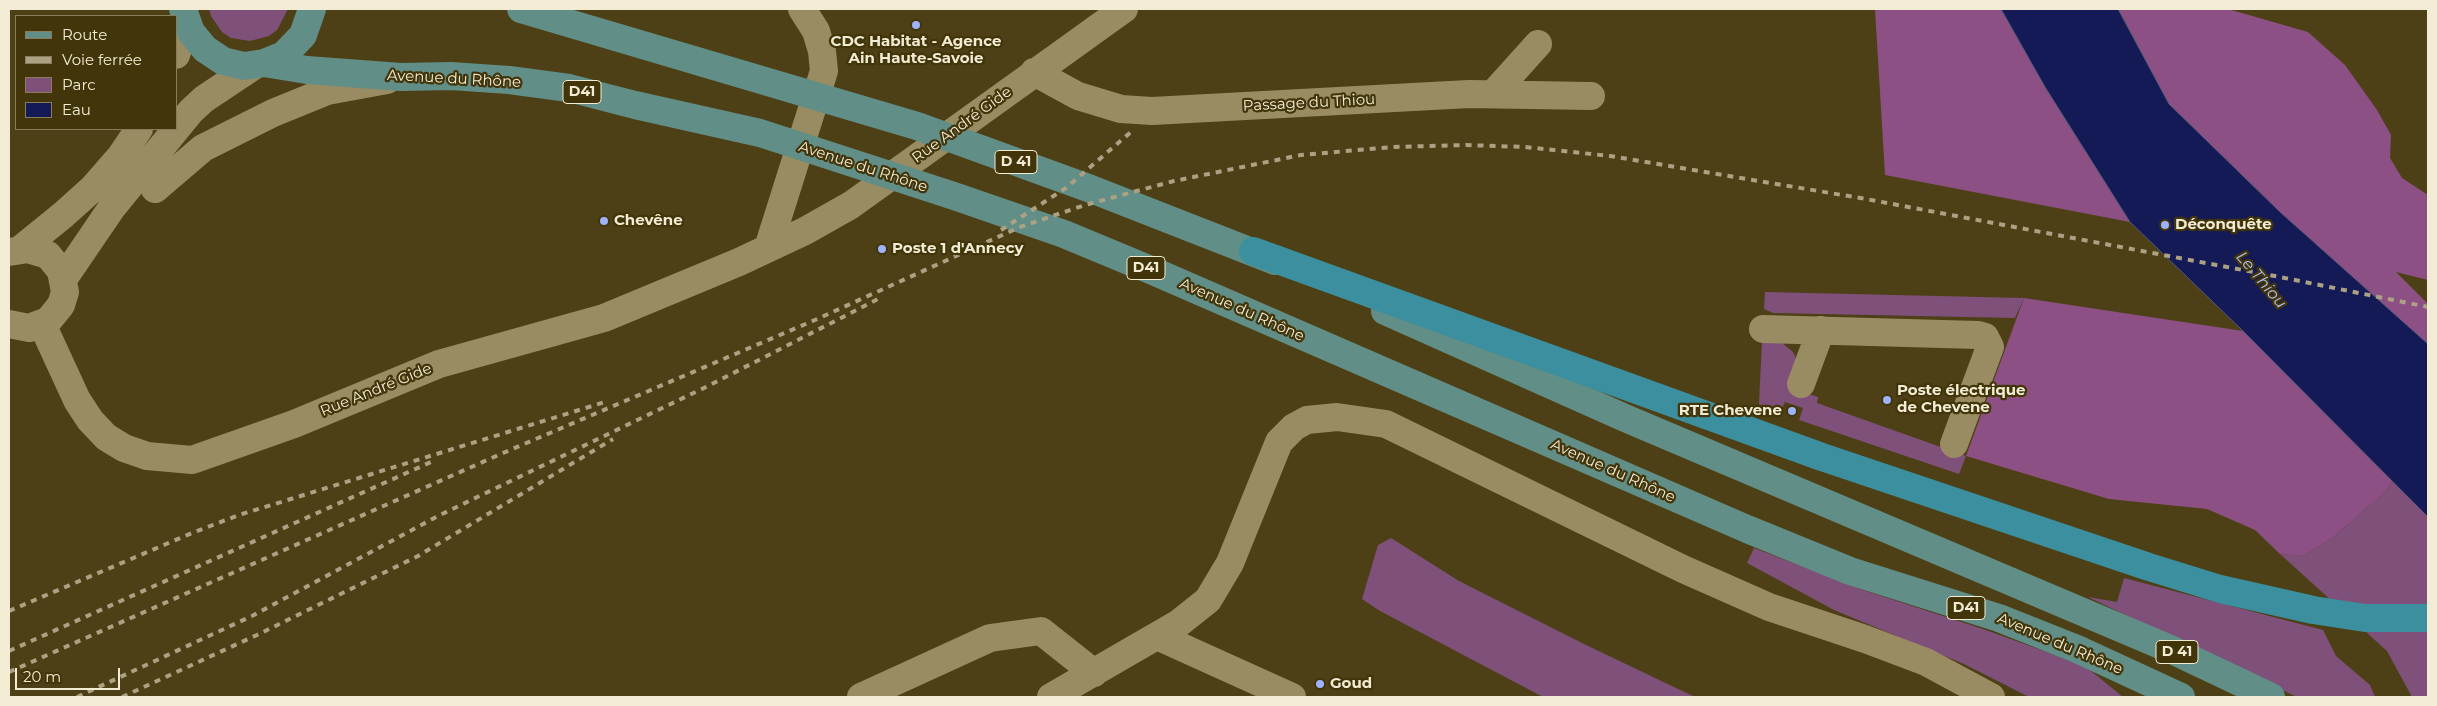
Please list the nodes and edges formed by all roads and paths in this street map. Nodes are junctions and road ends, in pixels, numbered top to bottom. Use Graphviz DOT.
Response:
graph roads {
  1 [pos="312,9"];
  2 [pos="521,9"];
  3 [pos="802,9"];
  4 [pos="1124,9"];
  5 [pos="185,16"];
  6 [pos="1538,44"];
  7 [pos="178,46"];
  8 [pos="259,64"];
  9 [pos="1034,72"];
  10 [pos="401,77"];
  11 [pos="1492,94"];
  12 [pos="1592,96"];
  13 [pos="178,128"];
  14 [pos="138,130"];
  15 [pos="176,130"];
  16 [pos="155,189"];
  17 [pos="768,248"];
  18 [pos="15,250"];
  19 [pos="1253,251"];
  20 [pos="64,278"];
  21 [pos="9,324"];
  22 [pos="42,324"];
  23 [pos="1763,329"];
  24 [pos="1821,330"];
  25 [pos="1801,384"];
  26 [pos="1954,444"];
  27 [pos="2428,618"];
  28 [pos="1157,636"];
  29 [pos="1094,673"];
  30 [pos="861,697"];
  31 [pos="1051,697"];
  32 [pos="1292,697"];
  33 [pos="1991,697"];
  34 [pos="2181,697"];
  35 [pos="2271,697"];
  1 -- 8 [label="main road"];
  2 -- 19 [label="main road, D 41"];
  3 -- 17 [label="street"];
  4 -- 9 [label="street, Rue André Gide"];
  5 -- 7 [label="street"];
  5 -- 8 [label="main road, Avenue du Rhône"];
  6 -- 11 [label="street"];
  8 -- 10 [label="main road, Avenue du Rhône"];
  8 -- 13 [label="street"];
  9 -- 11 [label="street, Passage du Thiou"];
  9 -- 17 [label="street, Rue André Gide"];
  10 -- 16 [label="street"];
  10 -- 34 [label="main road, Avenue du Rhône / D41"];
  11 -- 12 [label="street, Passage du Thiou"];
  14 -- 18 [label="street"];
  15 -- 20 [label="street"];
  17 -- 22 [label="street, Rue André Gide"];
  18 -- 20 [label="street"];
  19 -- 27 [label="highway"];
  19 -- 35 [label="main road, D 41"];
  20 -- 22 [label="street"];
  21 -- 22 [label="street"];
  23 -- 24 [label="street"];
  24 -- 25 [label="street"];
  24 -- 26 [label="street"];
  28 -- 29 [label="street"];
  28 -- 32 [label="street"];
  28 -- 33 [label="street"];
  29 -- 30 [label="street"];
  29 -- 31 [label="street"];
}
